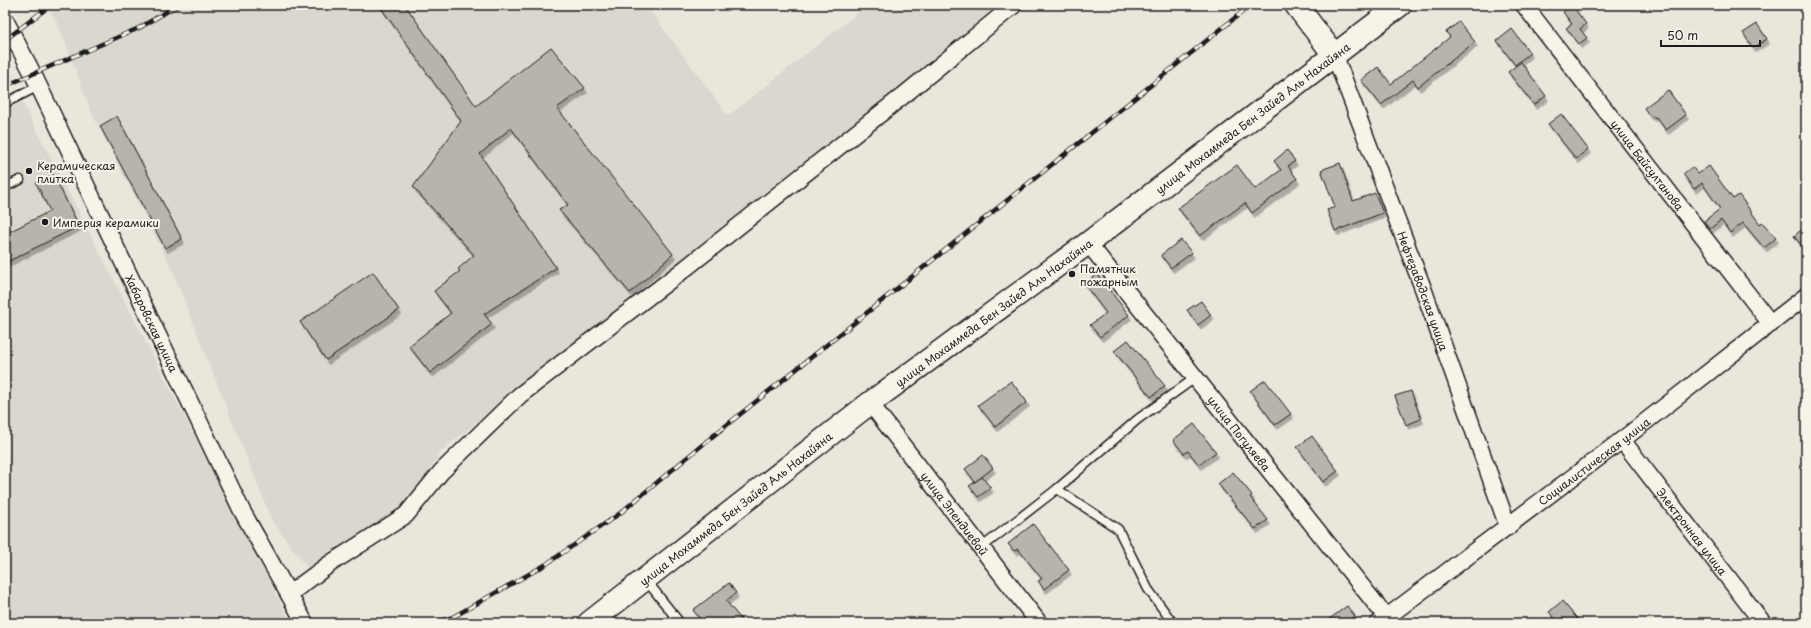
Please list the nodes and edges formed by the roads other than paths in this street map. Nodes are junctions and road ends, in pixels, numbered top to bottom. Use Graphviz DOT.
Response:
graph roads {
  1 [pos="1014,5"];
  2 [pos="1296,5"];
  3 [pos="1400,5"];
  4 [pos="1524,5"];
  5 [pos="5,20"];
  6 [pos="1335,56"];
  7 [pos="39,86"];
  8 [pos="5,103"];
  9 [pos="20,180"];
  10 [pos="5,187"];
  11 [pos="1088,243"];
  12 [pos="1806,296"];
  13 [pos="1771,324"];
  14 [pos="1195,378"];
  15 [pos="870,403"];
  16 [pos="1622,440"];
  17 [pos="1057,489"];
  18 [pos="1508,527"];
  19 [pos="981,548"];
  20 [pos="646,579"];
  21 [pos="289,594"];
  22 [pos="1386,621"];
  23 [pos="305,623"];
  24 [pos="589,623"];
  25 [pos="680,623"];
  26 [pos="1039,623"];
  27 [pos="1173,623"];
  28 [pos="1763,623"];
  1 -- 21 [label="street"];
  2 -- 6 [label="main road"];
  3 -- 6 [label="main road, улица Мохаммеда Бен Зайед Аль Нахайяна"];
  4 -- 13 [label="street, улица Байсултанова"];
  5 -- 7 [label="street, Хабаровская улица"];
  6 -- 11 [label="main road, улица Мохаммеда Бен Зайед Аль Нахайяна"];
  6 -- 18 [label="street, Нефтезаводская улица"];
  7 -- 8 [label="lane"];
  7 -- 21 [label="street, Хабаровская улица"];
  9 -- 10 [label="lane"];
  11 -- 14 [label="street, улица Погуляева"];
  11 -- 15 [label="main road, улица Мохаммеда Бен Зайед Аль Нахайяна"];
  12 -- 13 [label="street, Социалистическая улица"];
  13 -- 16 [label="street, Социалистическая улица"];
  14 -- 17 [label="lane"];
  14 -- 22 [label="street, улица Погуляева"];
  15 -- 19 [label="street, улица Эпендиевой"];
  15 -- 20 [label="main road, улица Мохаммеда Бен Зайед Аль Нахайяна"];
  16 -- 18 [label="street, Социалистическая улица"];
  16 -- 28 [label="street, Электронная улица"];
  17 -- 19 [label="lane"];
  17 -- 27 [label="lane"];
  18 -- 22 [label="street, Социалистическая улица"];
  19 -- 26 [label="street, улица Эпендиевой"];
  20 -- 24 [label="main road, улица Мохаммеда Бен Зайед Аль Нахайяна"];
  20 -- 25 [label="lane"];
  21 -- 23 [label="street, Хабаровская улица"];
}
